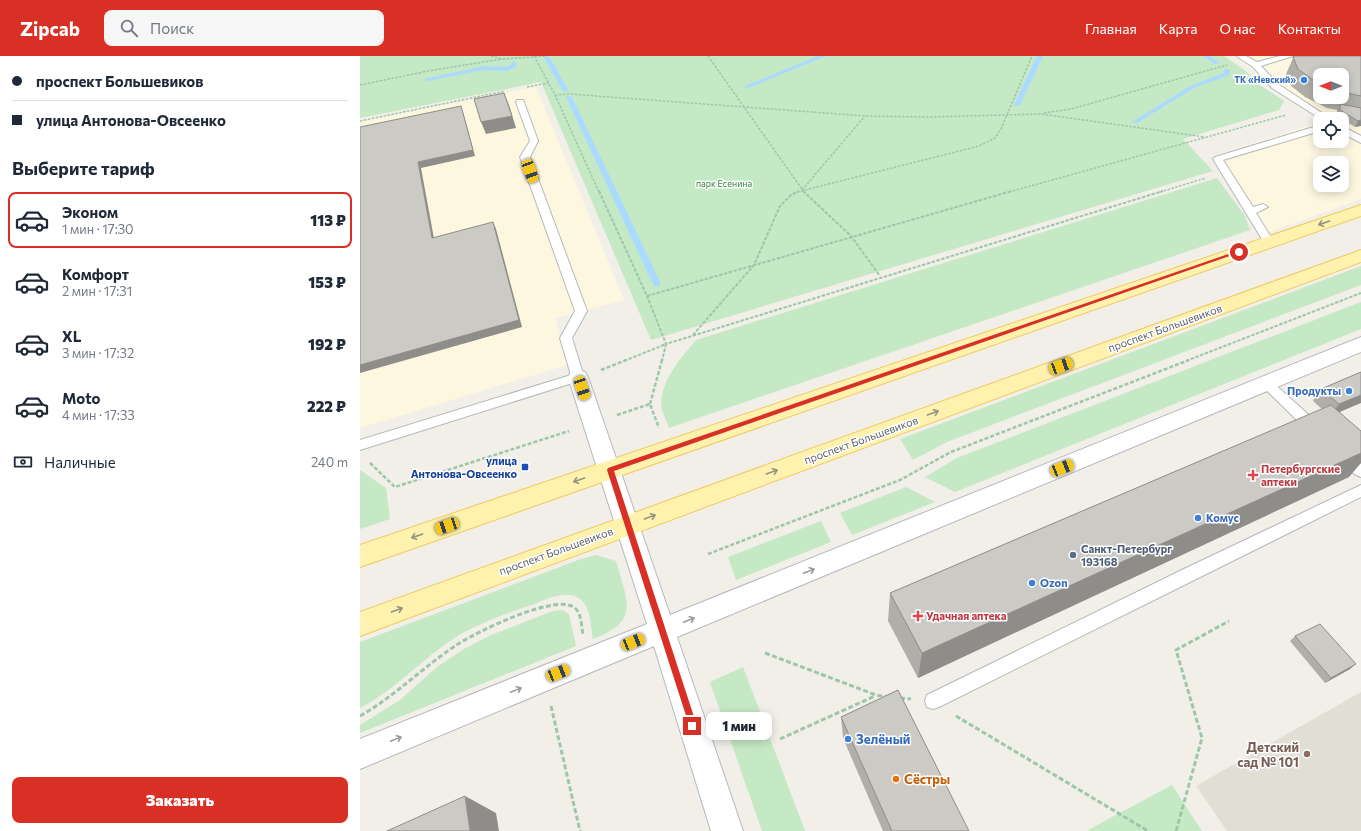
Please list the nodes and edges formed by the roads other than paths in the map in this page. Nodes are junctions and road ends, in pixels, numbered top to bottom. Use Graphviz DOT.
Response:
graph roads {
  1 [pos="1240,56"];
  2 [pos="1289,56"];
  3 [pos="1256,65"];
  4 [pos="520,102"];
  5 [pos="1316,112"];
  6 [pos="1313,130"];
  7 [pos="1349,133"];
  8 [pos="1361,140"];
  9 [pos="1263,207"];
  10 [pos="1361,210"];
  11 [pos="1251,211"];
  12 [pos="1269,242"];
  13 [pos="1361,256"];
  14 [pos="1361,344"];
  15 [pos="578,377"];
  16 [pos="1267,384"];
  17 [pos="1322,435"];
  18 [pos="364,444"];
  19 [pos="1333,446"];
  20 [pos="610,470"];
  21 [pos="1361,472"];
  22 [pos="1361,491"];
  23 [pos="628,525"];
  24 [pos="360,556"];
  25 [pos="360,624"];
  26 [pos="663,631"];
  27 [pos="933,701"];
  28 [pos="360,754"];
  29 [pos="727,831"];
  1 -- 3 [label="lane"];
  2 -- 3 [label="lane"];
  3 -- 5 [label="lane"];
  4 -- 15 [label="lane"];
  6 -- 11 [label="lane"];
  7 -- 8 [label="lane"];
  9 -- 11 [label="lane"];
  10 -- 12 [label="main road, one-way"];
  11 -- 12 [label="lane"];
  12 -- 20 [label="main road"];
  23 -- 13 [label="main road, проспект Большевиков, one-way"];
  14 -- 16 [label="street"];
  15 -- 18 [label="lane"];
  15 -- 20 [label="street"];
  16 -- 17 [label="lane"];
  26 -- 16 [label="street, one-way"];
  19 -- 21 [label="lane"];
  20 -- 23 [label="street"];
  20 -- 24 [label="main road, one-way"];
  22 -- 27 [label="lane"];
  25 -- 23 [label="main road, проспект Большевиков, one-way"];
  23 -- 26 [label="street"];
  28 -- 26 [label="street, one-way"];
  26 -- 29 [label="street"];
}
